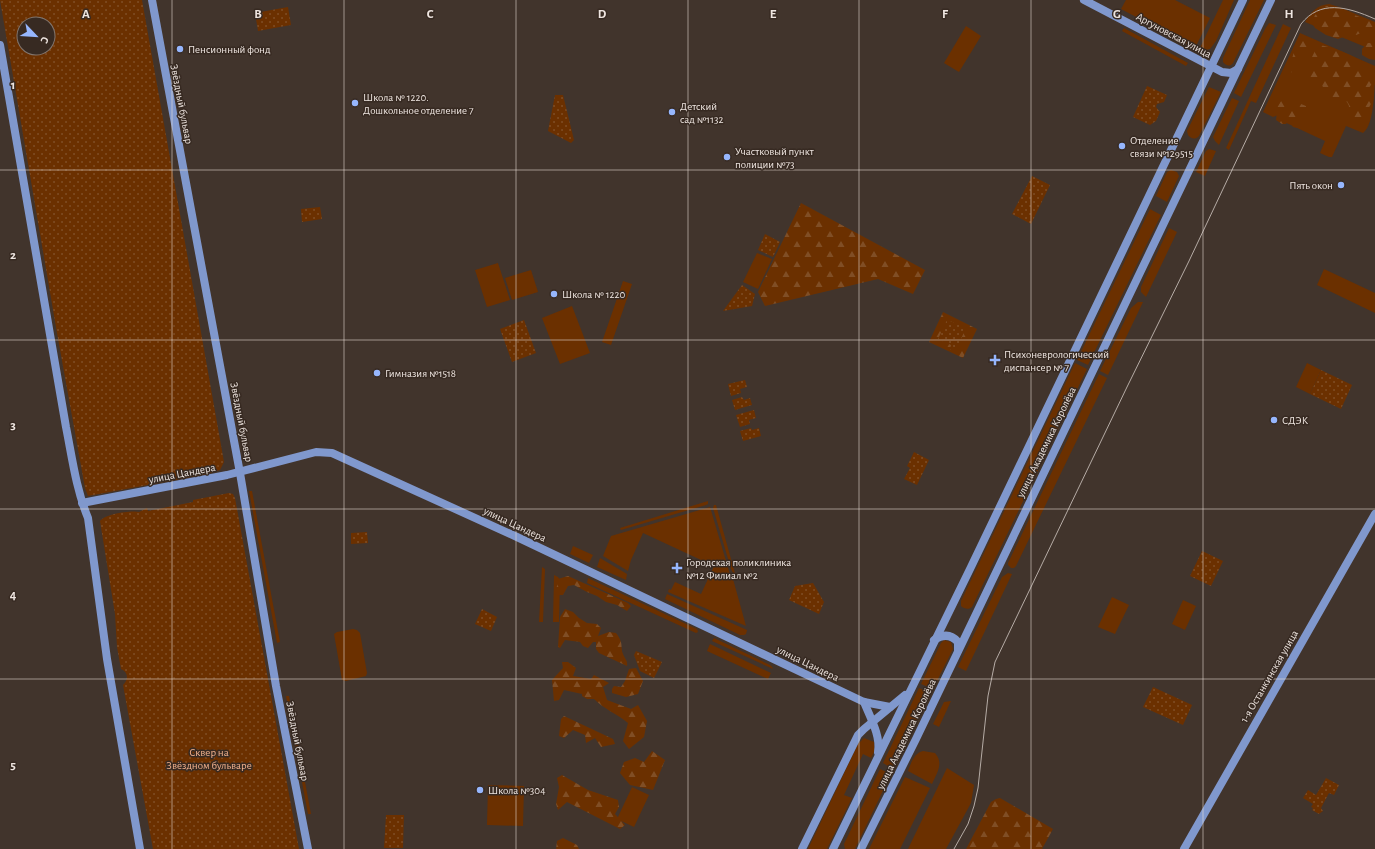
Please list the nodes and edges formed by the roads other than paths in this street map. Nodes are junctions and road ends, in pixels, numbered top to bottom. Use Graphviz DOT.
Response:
graph roads {
  1 [pos="152,0"];
  2 [pos="1084,0"];
  3 [pos="1243,0"];
  4 [pos="1271,0"];
  5 [pos="0,45"];
  6 [pos="1211,67"];
  7 [pos="1238,69"];
  8 [pos="240,473"];
  9 [pos="82,503"];
  10 [pos="1375,514"];
  11 [pos="934,640"];
  12 [pos="958,651"];
  13 [pos="909,692"];
  14 [pos="864,702"];
  15 [pos="890,707"];
  16 [pos="871,722"];
  17 [pos="876,760"];
  18 [pos="838,839"];
  19 [pos="140,849"];
  20 [pos="308,849"];
  21 [pos="802,849"];
  22 [pos="833,849"];
  23 [pos="839,849"];
  24 [pos="861,849"];
  25 [pos="1184,849"];
  1 -- 8 [label="street, Звёздный бульвар"];
  2 -- 6 [label="street, Аргуновская улица"];
  3 -- 6 [label="street, улица Академика Королёва"];
  4 -- 7 [label="street, улица Академика Королёва"];
  5 -- 9 [label="street"];
  6 -- 7 [label="street, Аргуновская улица"];
  6 -- 11 [label="street, улица Академика Королёва"];
  7 -- 12 [label="street, улица Академика Королёва"];
  8 -- 9 [label="street, улица Цандера"];
  8 -- 14 [label="street, улица Цандера"];
  8 -- 20 [label="street, Звёздный бульвар"];
  9 -- 19 [label="street"];
  10 -- 25 [label="street, 1-я Останкинская улица"];
  11 -- 12 [label="street"];
  11 -- 13 [label="street, улица Академика Королёва"];
  12 -- 24 [label="street, улица Академика Королёва"];
  13 -- 15 [label="street"];
  13 -- 17 [label="street, улица Академика Королёва"];
  14 -- 15 [label="street, улица Цандера"];
  14 -- 16 [label="street"];
  15 -- 16 [label="street"];
  16 -- 17 [label="street"];
  16 -- 21 [label="street"];
  17 -- 18 [label="street, улица Академика Королёва"];
  18 -- 22 [label="street, улица Академика Королёва"];
  18 -- 23 [label="street"];
}
